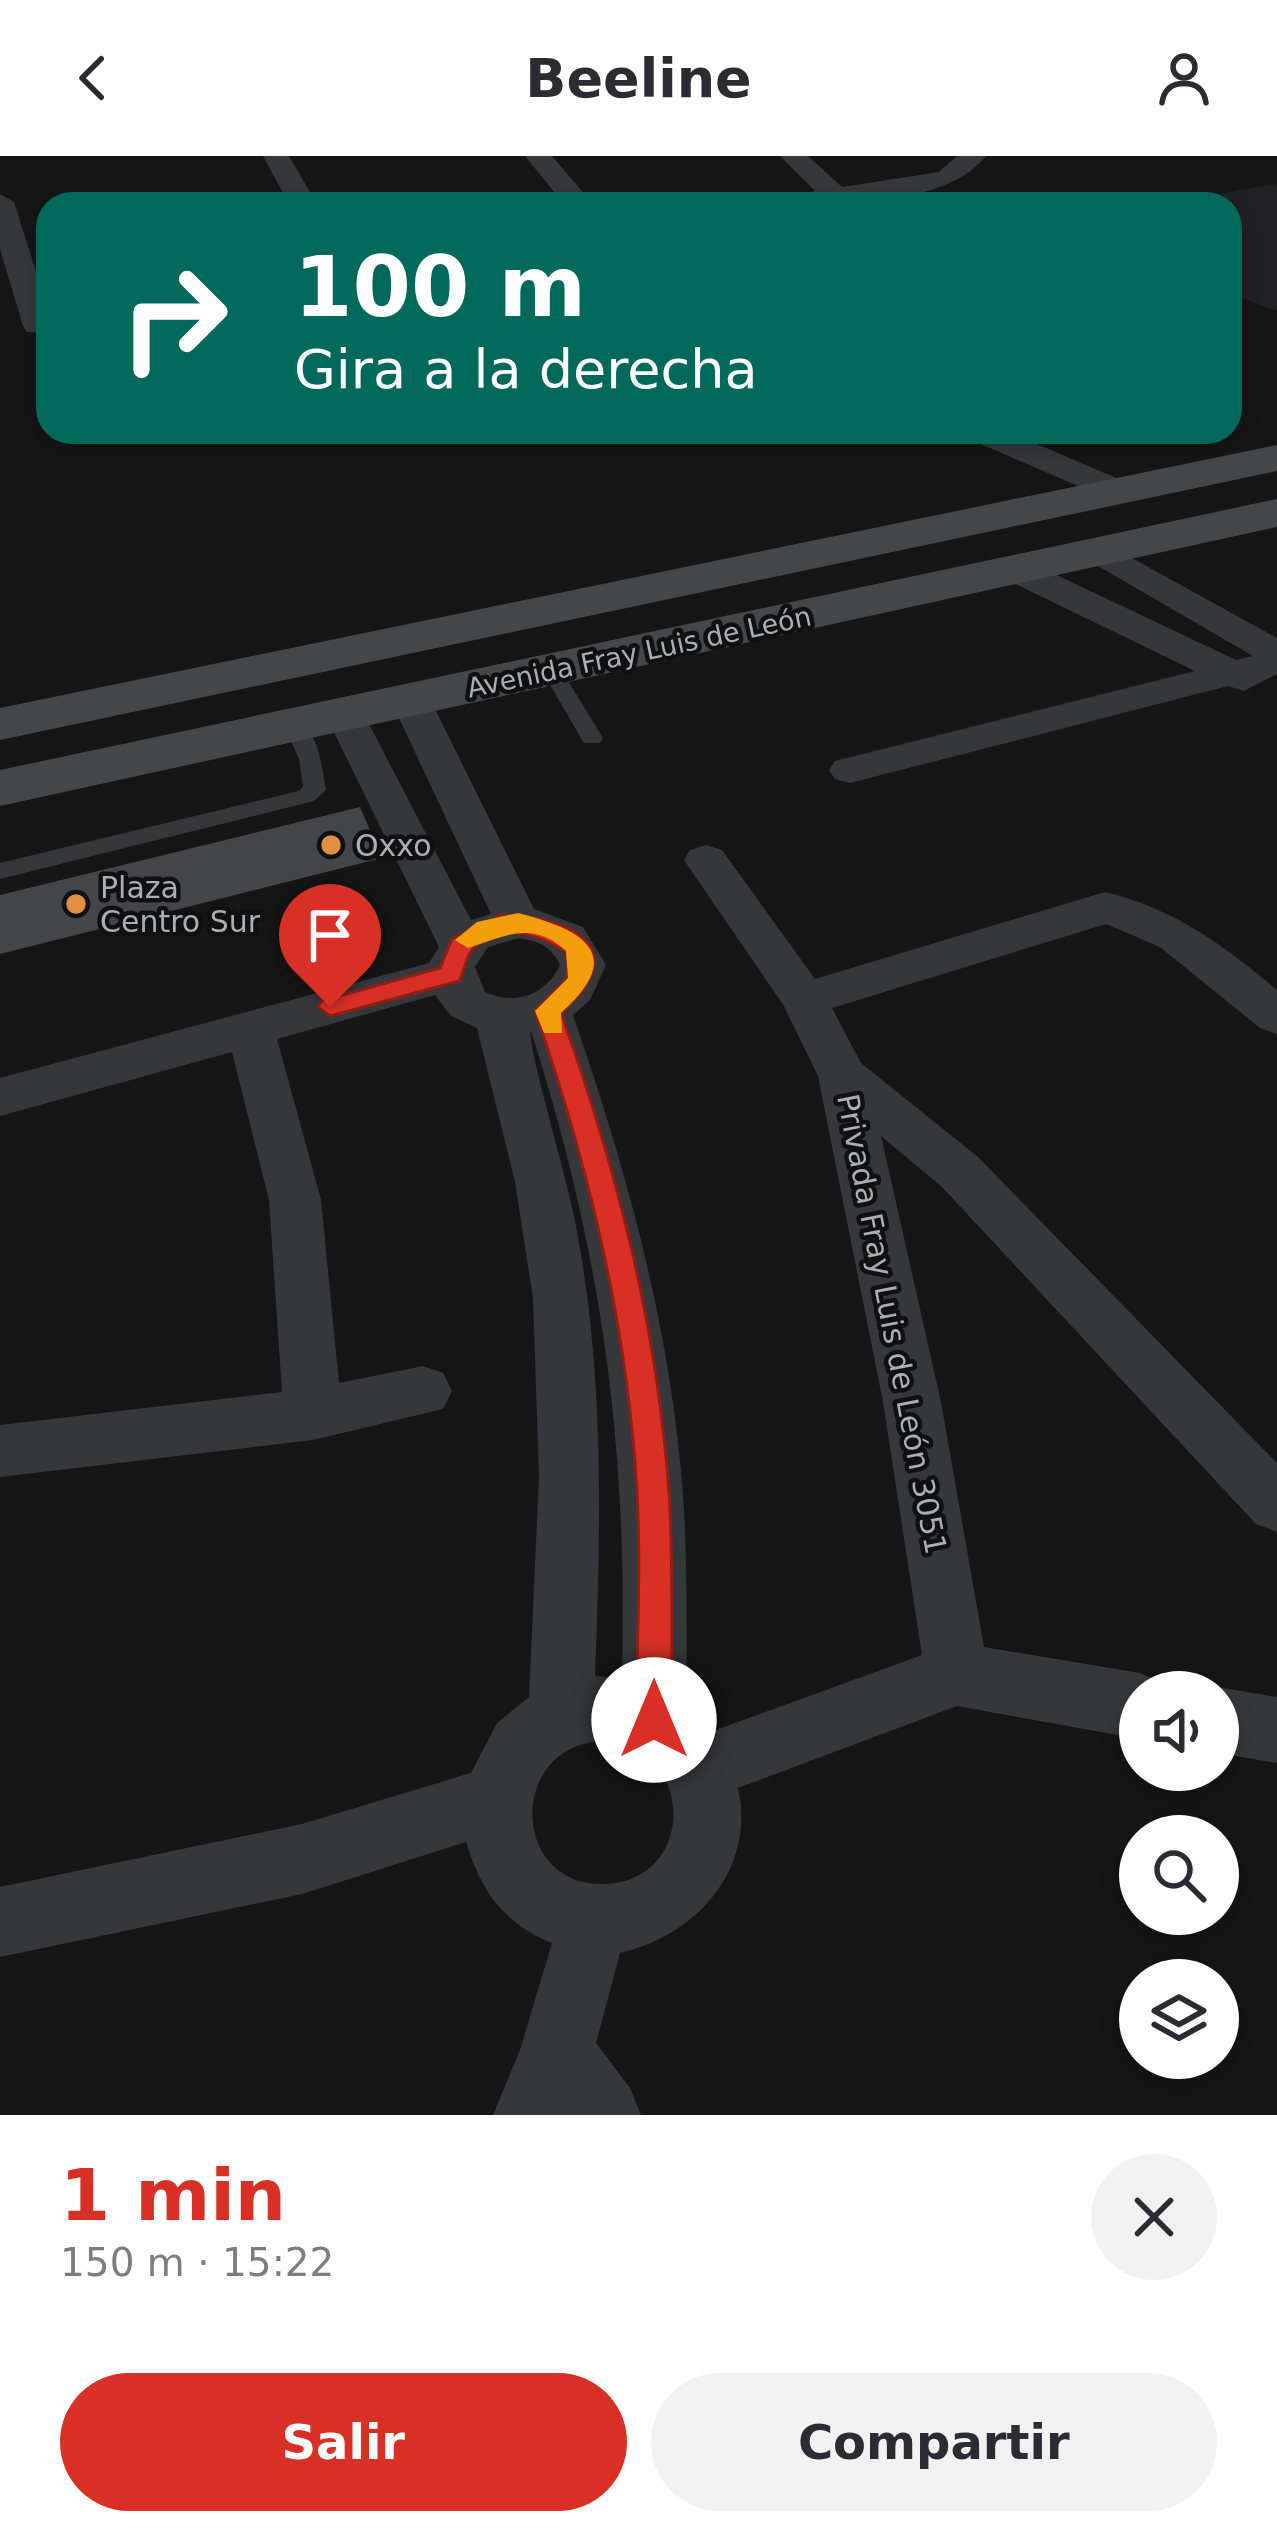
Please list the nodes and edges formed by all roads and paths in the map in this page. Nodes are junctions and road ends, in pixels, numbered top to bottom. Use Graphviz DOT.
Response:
graph roads {
  1 [pos="276,156"];
  2 [pos="538,156"];
  3 [pos="793,156"];
  4 [pos="973,156"];
  5 [pos="296,192"];
  6 [pos="569,192"];
  7 [pos="833,192"];
  8 [pos="862,192"];
  9 [pos="0,202"];
  10 [pos="36,306"];
  11 [pos="36,327"];
  12 [pos="0,332"];
  13 [pos="1009,444"];
  14 [pos="1277,458"];
  15 [pos="1118,491"];
  16 [pos="1070,501"];
  17 [pos="1277,513"];
  18 [pos="1099,551"];
  19 [pos="1016,569"];
  20 [pos="627,593"];
  21 [pos="904,596"];
  22 [pos="1277,658"];
  23 [pos="552,670"];
  24 [pos="1234,674"];
  25 [pos="1277,695"];
  26 [pos="410,700"];
  27 [pos="51,713"];
  28 [pos="320,720"];
  29 [pos="0,724"];
  30 [pos="0,734"];
  31 [pos="592,738"];
  32 [pos="850,770"];
  33 [pos="0,788"];
  34 [pos="706,860"];
  35 [pos="0,871"];
  36 [pos="518,922"];
  37 [pos="456,960"];
  38 [pos="804,999"];
  39 [pos="523,1013"];
  40 [pos="1277,1016"];
  41 [pos="250,1029"];
  42 [pos="843,1076"];
  43 [pos="0,1097"];
  44 [pos="423,1391"];
  45 [pos="313,1414"];
  46 [pos="0,1451"];
  47 [pos="1277,1504"];
  48 [pos="957,1674"];
  49 [pos="1119,1702"];
  50 [pos="561,1714"];
  51 [pos="654,1720"];
  52 [pos="1239,1724"];
  53 [pos="1277,1730"];
  54 [pos="698,1770"];
  55 [pos="499,1798"];
  56 [pos="0,1922"];
  57 [pos="593,1923"];
  58 [pos="544,2083"];
  59 [pos="603,2115"];
  1 -- 5 [label="street"];
  2 -- 6 [label="street"];
  3 -- 7 [label="street"];
  4 -- 8 [label="street"];
  9 -- 10 [label="street"];
  11 -- 12 [label="street"];
  13 -- 15 [label="street"];
  14 -- 15 [label="main road, Avenida Fray Luis de León"];
  15 -- 16 [label="main road, Avenida Fray Luis de León"];
  16 -- 20 [label="main road, Avenida Fray Luis de León"];
  16 -- 21 [label="main road"];
  17 -- 18 [label="main road, Avenida Fray Luis de León"];
  18 -- 19 [label="main road, Avenida Fray Luis de León"];
  18 -- 22 [label="street"];
  19 -- 21 [label="main road, Avenida Fray Luis de León"];
  19 -- 24 [label="street"];
  20 -- 21 [label="main road"];
  20 -- 27 [label="main road, Avenida Fray Luis de León"];
  21 -- 23 [label="main road, Avenida Fray Luis de León"];
  22 -- 24 [label="street"];
  23 -- 26 [label="main road, Avenida Fray Luis de León"];
  23 -- 31 [label="lane"];
  24 -- 25 [label="street"];
  24 -- 32 [label="street"];
  26 -- 28 [label="main road, Avenida Fray Luis de León"];
  26 -- 36 [label="street"];
  27 -- 29 [label="main road, Avenida Fray Luis de León"];
  27 -- 30 [label="main road"];
  28 -- 33 [label="main road, Avenida Fray Luis de León"];
  28 -- 35 [label="lane"];
  28 -- 37 [label="street"];
  34 -- 38 [label="street, Privada Fray Luis de León 3051"];
  36 -- 37 [label="street"];
  36 -- 39 [label="street"];
  37 -- 39 [label="street"];
  37 -- 41 [label="street"];
  38 -- 40 [label="street"];
  38 -- 42 [label="street, Privada Fray Luis de León 3051"];
  39 -- 50 [label="street"];
  39 -- 51 [label="street"];
  41 -- 43 [label="street"];
  41 -- 45 [label="street"];
  42 -- 47 [label="street"];
  42 -- 48 [label="street, Privada Fray Luis de León 3051"];
  44 -- 45 [label="street"];
  45 -- 46 [label="street"];
  48 -- 49 [label="street"];
  48 -- 54 [label="street"];
  50 -- 51 [label="street"];
  50 -- 55 [label="street"];
  51 -- 54 [label="street"];
  52 -- 53 [label="street"];
  54 -- 57 [label="street"];
  55 -- 56 [label="street"];
  55 -- 57 [label="street"];
  57 -- 58 [label="street"];
  58 -- 59 [label="street"];
}
